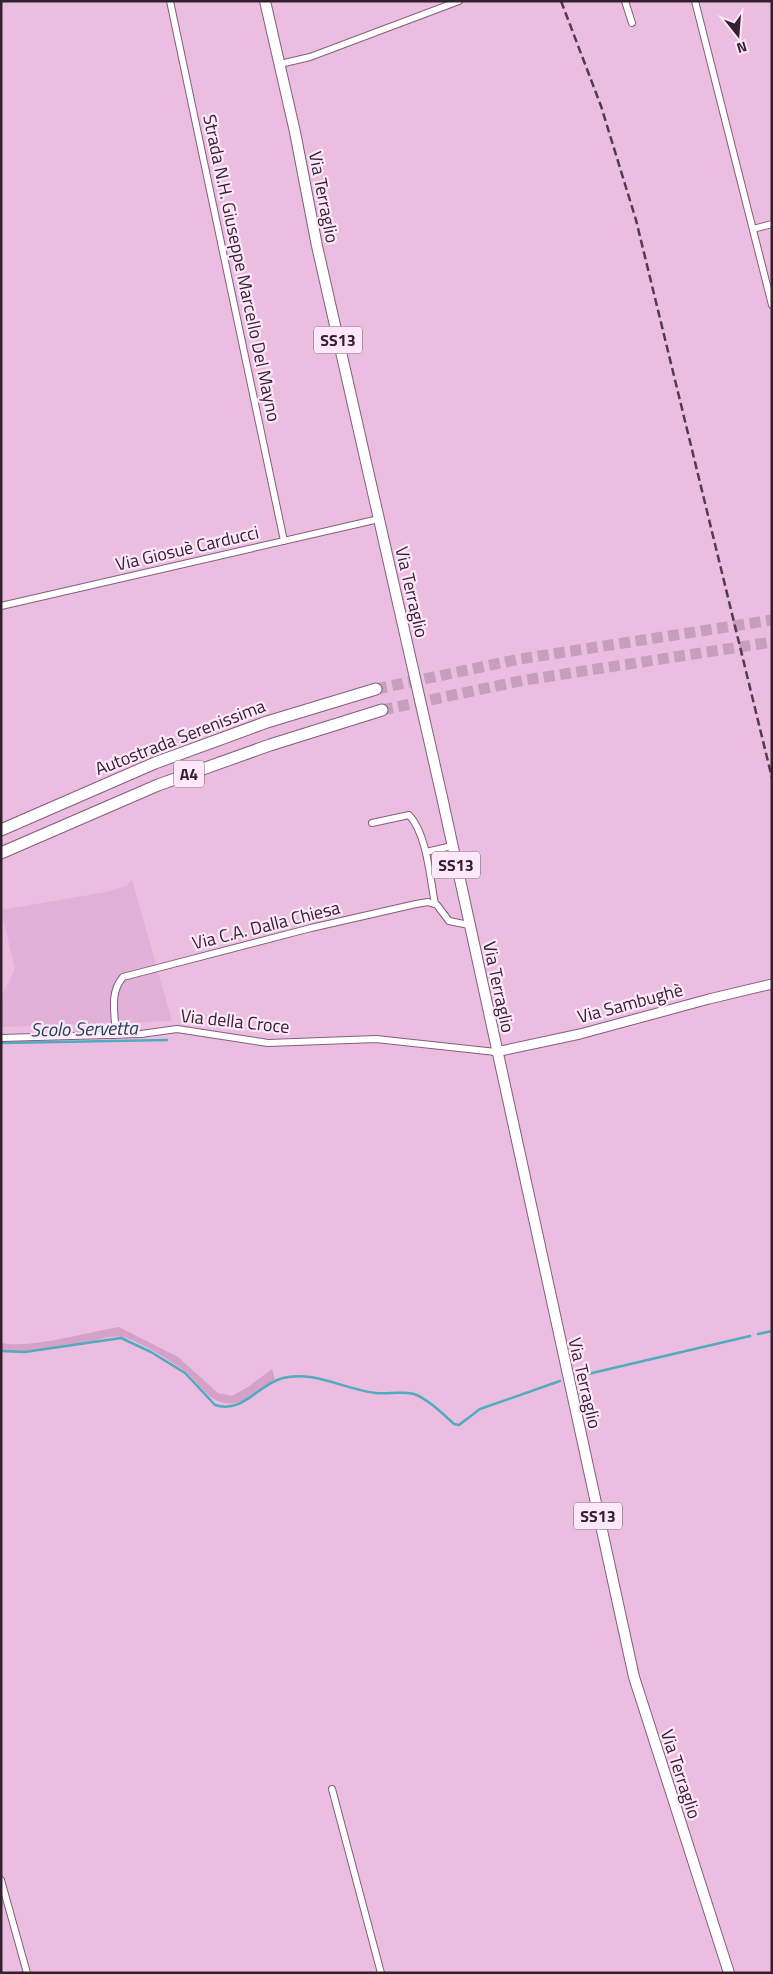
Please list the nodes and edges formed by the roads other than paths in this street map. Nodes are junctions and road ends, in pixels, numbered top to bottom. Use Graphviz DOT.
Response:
graph roads {
  1 [pos="170,1"];
  2 [pos="265,1"];
  3 [pos="459,1"];
  4 [pos="625,1"];
  5 [pos="695,1"];
  6 [pos="632,23"];
  7 [pos="280,64"];
  8 [pos="772,224"];
  9 [pos="753,229"];
  10 [pos="772,305"];
  11 [pos="379,519"];
  12 [pos="284,541"];
  13 [pos="1,606"];
  14 [pos="376,689"];
  15 [pos="382,710"];
  16 [pos="372,823"];
  17 [pos="1,830"];
  18 [pos="452,846"];
  19 [pos="426,852"];
  20 [pos="1,853"];
  21 [pos="435,904"];
  22 [pos="469,924"];
  23 [pos="772,984"];
  24 [pos="116,1035"];
  25 [pos="1,1038"];
  26 [pos="496,1052"];
  27 [pos="332,1789"];
  28 [pos="1,1880"];
  29 [pos="27,1973"];
  30 [pos="381,1973"];
  31 [pos="729,1973"];
  1 -- 12 [label="street, Strada N.H. Giuseppe Marcello Del Mayno"];
  2 -- 7 [label="main road, Via Terraglio / SS13"];
  3 -- 7 [label="street"];
  4 -- 6 [label="street"];
  5 -- 9 [label="street"];
  7 -- 11 [label="main road, Via Terraglio / SS13"];
  8 -- 9 [label="street"];
  9 -- 10 [label="street"];
  11 -- 12 [label="street, Via Giosuè Carducci"];
  11 -- 18 [label="main road, Via Terraglio / SS13"];
  12 -- 13 [label="street, Via Giosuè Carducci"];
  14 -- 17 [label="highway, Autostrada Serenissima / A4"];
  15 -- 20 [label="highway, A4"];
  16 -- 19 [label="street"];
  18 -- 19 [label="street"];
  18 -- 22 [label="main road, Via Terraglio / SS13"];
  19 -- 21 [label="street"];
  21 -- 22 [label="street"];
  21 -- 24 [label="street, Via C.A. Dalla Chiesa"];
  22 -- 26 [label="main road, Via Terraglio / SS13"];
  23 -- 26 [label="street, Via Sambughè"];
  24 -- 25 [label="street, Via della Croce"];
  24 -- 26 [label="street, Via della Croce"];
  26 -- 31 [label="main road, Via Terraglio / SS13"];
  27 -- 30 [label="street"];
  28 -- 29 [label="street"];
}
